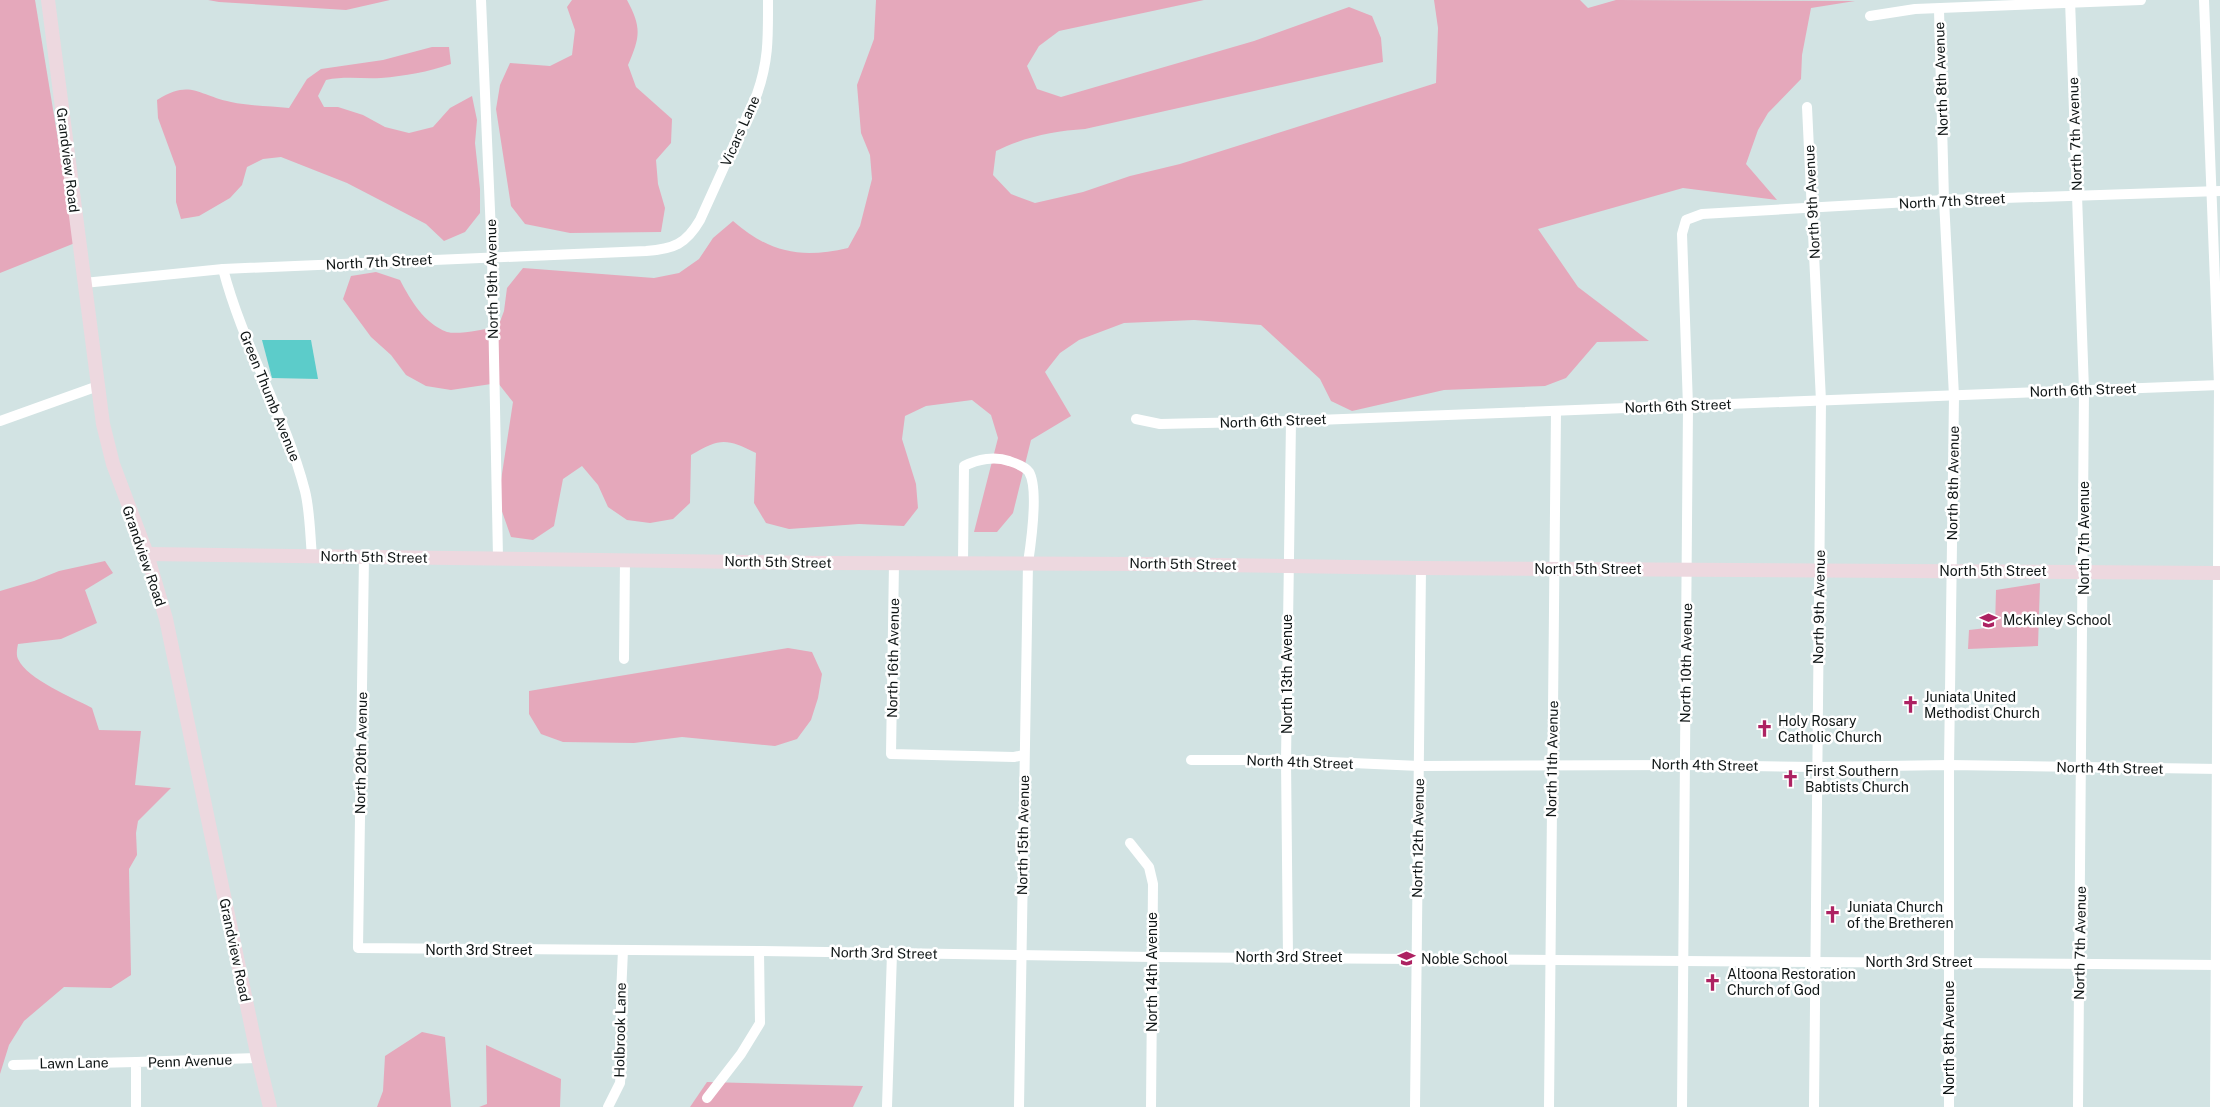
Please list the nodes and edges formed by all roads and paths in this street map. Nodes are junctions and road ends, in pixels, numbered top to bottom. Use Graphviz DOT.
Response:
graph roads {
  1 [pos="48,0"];
  2 [pos="481,0"];
  3 [pos="768,0"];
  4 [pos="2141,0"];
  5 [pos="2204,0"];
  6 [pos="2070,2"];
  7 [pos="1939,10"];
  8 [pos="1870,16"];
  9 [pos="1807,107"];
  10 [pos="2215,191"];
  11 [pos="2078,196"];
  12 [pos="1944,200"];
  13 [pos="1813,208"];
  14 [pos="1686,220"];
  15 [pos="674,247"];
  16 [pos="492,257"];
  17 [pos="222,269"];
  18 [pos="84,283"];
  19 [pos="2219,385"];
  20 [pos="98,386"];
  21 [pos="2084,390"];
  22 [pos="1954,396"];
  23 [pos="1821,401"];
  24 [pos="1688,406"];
  25 [pos="1556,411"];
  26 [pos="1136,419"];
  27 [pos="1291,421"];
  28 [pos="0,422"];
  29 [pos="147,554"];
  30 [pos="312,556"];
  31 [pos="364,557"];
  32 [pos="498,558"];
  33 [pos="625,560"];
  34 [pos="894,563"];
  35 [pos="963,563"];
  36 [pos="1028,563"];
  37 [pos="1288,566"];
  38 [pos="1421,568"];
  39 [pos="1554,569"];
  40 [pos="1687,569"];
  41 [pos="1820,571"];
  42 [pos="1952,571"];
  43 [pos="2084,572"];
  44 [pos="2218,573"];
  45 [pos="624,659"];
  46 [pos="1024,755"];
  47 [pos="1191,760"];
  48 [pos="1286,760"];
  49 [pos="1551,764"];
  50 [pos="1685,765"];
  51 [pos="1949,765"];
  52 [pos="1419,766"];
  53 [pos="1817,767"];
  54 [pos="2082,768"];
  55 [pos="2218,769"];
  56 [pos="1130,843"];
  57 [pos="358,948"];
  58 [pos="623,950"];
  59 [pos="760,951"];
  60 [pos="892,954"];
  61 [pos="1021,956"];
  62 [pos="1153,957"];
  63 [pos="1288,957"];
  64 [pos="1417,958"];
  65 [pos="1550,958"];
  66 [pos="1684,961"];
  67 [pos="1816,962"];
  68 [pos="1950,963"];
  69 [pos="2080,964"];
  70 [pos="2218,965"];
  71 [pos="258,1058"];
  72 [pos="136,1062"];
  73 [pos="12,1065"];
  74 [pos="707,1098"];
  75 [pos="136,1107"];
  76 [pos="270,1107"];
  77 [pos="608,1107"];
  78 [pos="887,1107"];
  79 [pos="1019,1107"];
  80 [pos="1151,1107"];
  81 [pos="1416,1107"];
  82 [pos="1549,1107"];
  83 [pos="1682,1107"];
  84 [pos="1814,1107"];
  85 [pos="1949,1107"];
  86 [pos="2078,1107"];
  87 [pos="2215,1107"];
  1 -- 18 [label="street, Grandview Road"];
  2 -- 16 [label="street, North 19th Avenue"];
  3 -- 15 [label="street, Vicars Lane"];
  4 -- 6 [label="street"];
  5 -- 10 [label="street"];
  6 -- 7 [label="street"];
  6 -- 11 [label="street, North 7th Avenue"];
  7 -- 8 [label="street"];
  7 -- 12 [label="street, North 8th Avenue"];
  9 -- 13 [label="street, North 9th Avenue"];
  10 -- 11 [label="street, North 7th Street"];
  10 -- 19 [label="street"];
  11 -- 12 [label="street, North 7th Street"];
  11 -- 21 [label="street, North 7th Avenue"];
  12 -- 13 [label="street, North 7th Street"];
  12 -- 22 [label="street, North 8th Avenue"];
  13 -- 14 [label="street, North 7th Street"];
  13 -- 23 [label="street, North 9th Avenue"];
  14 -- 24 [label="street, North 10th Avenue"];
  15 -- 16 [label="street, North 7th Street"];
  16 -- 17 [label="street, North 7th Street"];
  16 -- 32 [label="street, North 19th Avenue"];
  17 -- 18 [label="street, North 7th Street"];
  17 -- 30 [label="street, Green Thumb Avenue"];
  18 -- 20 [label="street, Grandview Road"];
  19 -- 21 [label="street, North 6th Street"];
  19 -- 44 [label="street"];
  20 -- 28 [label="street"];
  20 -- 29 [label="street, Grandview Road"];
  21 -- 22 [label="street, North 6th Street"];
  21 -- 43 [label="street, North 7th Avenue"];
  22 -- 23 [label="street, North 6th Street"];
  22 -- 42 [label="street, North 8th Avenue"];
  23 -- 24 [label="street, North 6th Street"];
  23 -- 41 [label="street, North 9th Avenue"];
  24 -- 25 [label="street, North 6th Street"];
  24 -- 40 [label="street, North 10th Avenue"];
  25 -- 27 [label="street, North 6th Street"];
  25 -- 39 [label="street, North 11th Avenue"];
  26 -- 27 [label="street, North 6th Street"];
  27 -- 37 [label="street, North 13th Avenue"];
  29 -- 30 [label="street, North 5th Street"];
  29 -- 71 [label="street, Grandview Road"];
  30 -- 31 [label="street, North 5th Street"];
  31 -- 32 [label="street, North 5th Street"];
  31 -- 57 [label="street, North 20th Avenue"];
  32 -- 33 [label="street, North 5th Street"];
  33 -- 34 [label="street, North 5th Street"];
  33 -- 45 [label="street"];
  34 -- 35 [label="street, North 5th Street"];
  34 -- 46 [label="street, North 16th Avenue"];
  35 -- 36 [label="street, North 5th Street"];
  35 -- 36 [label="street, North 15th Avenue"];
  36 -- 37 [label="street, North 5th Street"];
  36 -- 46 [label="street, North 15th Avenue"];
  37 -- 38 [label="street, North 5th Street"];
  37 -- 48 [label="street, North 13th Avenue"];
  38 -- 39 [label="street, North 5th Street"];
  38 -- 52 [label="street, North 12th Avenue"];
  39 -- 40 [label="street, North 5th Street"];
  39 -- 49 [label="street, North 11th Avenue"];
  40 -- 41 [label="street, North 5th Street"];
  40 -- 50 [label="street, North 10th Avenue"];
  41 -- 42 [label="street, North 5th Street"];
  41 -- 53 [label="street, North 9th Avenue"];
  42 -- 43 [label="street, North 5th Street"];
  42 -- 51 [label="street, North 8th Avenue"];
  43 -- 44 [label="street, North 5th Street"];
  43 -- 54 [label="street, North 7th Avenue"];
  44 -- 55 [label="street"];
  46 -- 61 [label="street, North 15th Avenue"];
  47 -- 48 [label="street, North 4th Street"];
  48 -- 52 [label="street, North 4th Street"];
  48 -- 63 [label="street, North 13th Avenue"];
  49 -- 50 [label="street, North 4th Street"];
  49 -- 52 [label="street, North 4th Street"];
  49 -- 65 [label="street, North 11th Avenue"];
  50 -- 53 [label="street, North 4th Street"];
  50 -- 66 [label="street, North 10th Avenue"];
  51 -- 53 [label="street, North 4th Street"];
  51 -- 54 [label="street, North 4th Street"];
  51 -- 68 [label="street, North 8th Avenue"];
  52 -- 64 [label="street, North 12th Avenue"];
  53 -- 67 [label="street, North 9th Avenue"];
  54 -- 55 [label="street, North 4th Street"];
  54 -- 69 [label="street, North 7th Avenue"];
  55 -- 70 [label="street"];
  56 -- 62 [label="street, North 14th Avenue"];
  57 -- 58 [label="street, North 3rd Street"];
  58 -- 59 [label="street, North 3rd Street"];
  58 -- 77 [label="street, Holbrook Lane"];
  59 -- 60 [label="street, North 3rd Street"];
  59 -- 74 [label="street"];
  60 -- 61 [label="street, North 3rd Street"];
  60 -- 78 [label="street"];
  61 -- 62 [label="street, North 3rd Street"];
  61 -- 79 [label="street, North 15th Avenue"];
  62 -- 63 [label="street, North 3rd Street"];
  62 -- 80 [label="street, North 14th Avenue"];
  63 -- 64 [label="street, North 3rd Street"];
  64 -- 65 [label="street, North 3rd Street"];
  64 -- 81 [label="street, North 12th Avenue"];
  65 -- 66 [label="street, North 3rd Street"];
  65 -- 82 [label="street, North 11th Avenue"];
  66 -- 67 [label="street, North 3rd Street"];
  66 -- 83 [label="street, North 10th Avenue"];
  67 -- 68 [label="street, North 3rd Street"];
  67 -- 84 [label="street, North 9th Avenue"];
  68 -- 69 [label="street, North 3rd Street"];
  68 -- 85 [label="street, North 8th Avenue"];
  69 -- 70 [label="street, North 3rd Street"];
  69 -- 86 [label="street, North 7th Avenue"];
  70 -- 87 [label="street"];
  71 -- 72 [label="street, Penn Avenue"];
  71 -- 76 [label="street, Grandview Road"];
  72 -- 73 [label="street, Lawn Lane"];
  72 -- 75 [label="street, Penn Avenue"];
}
